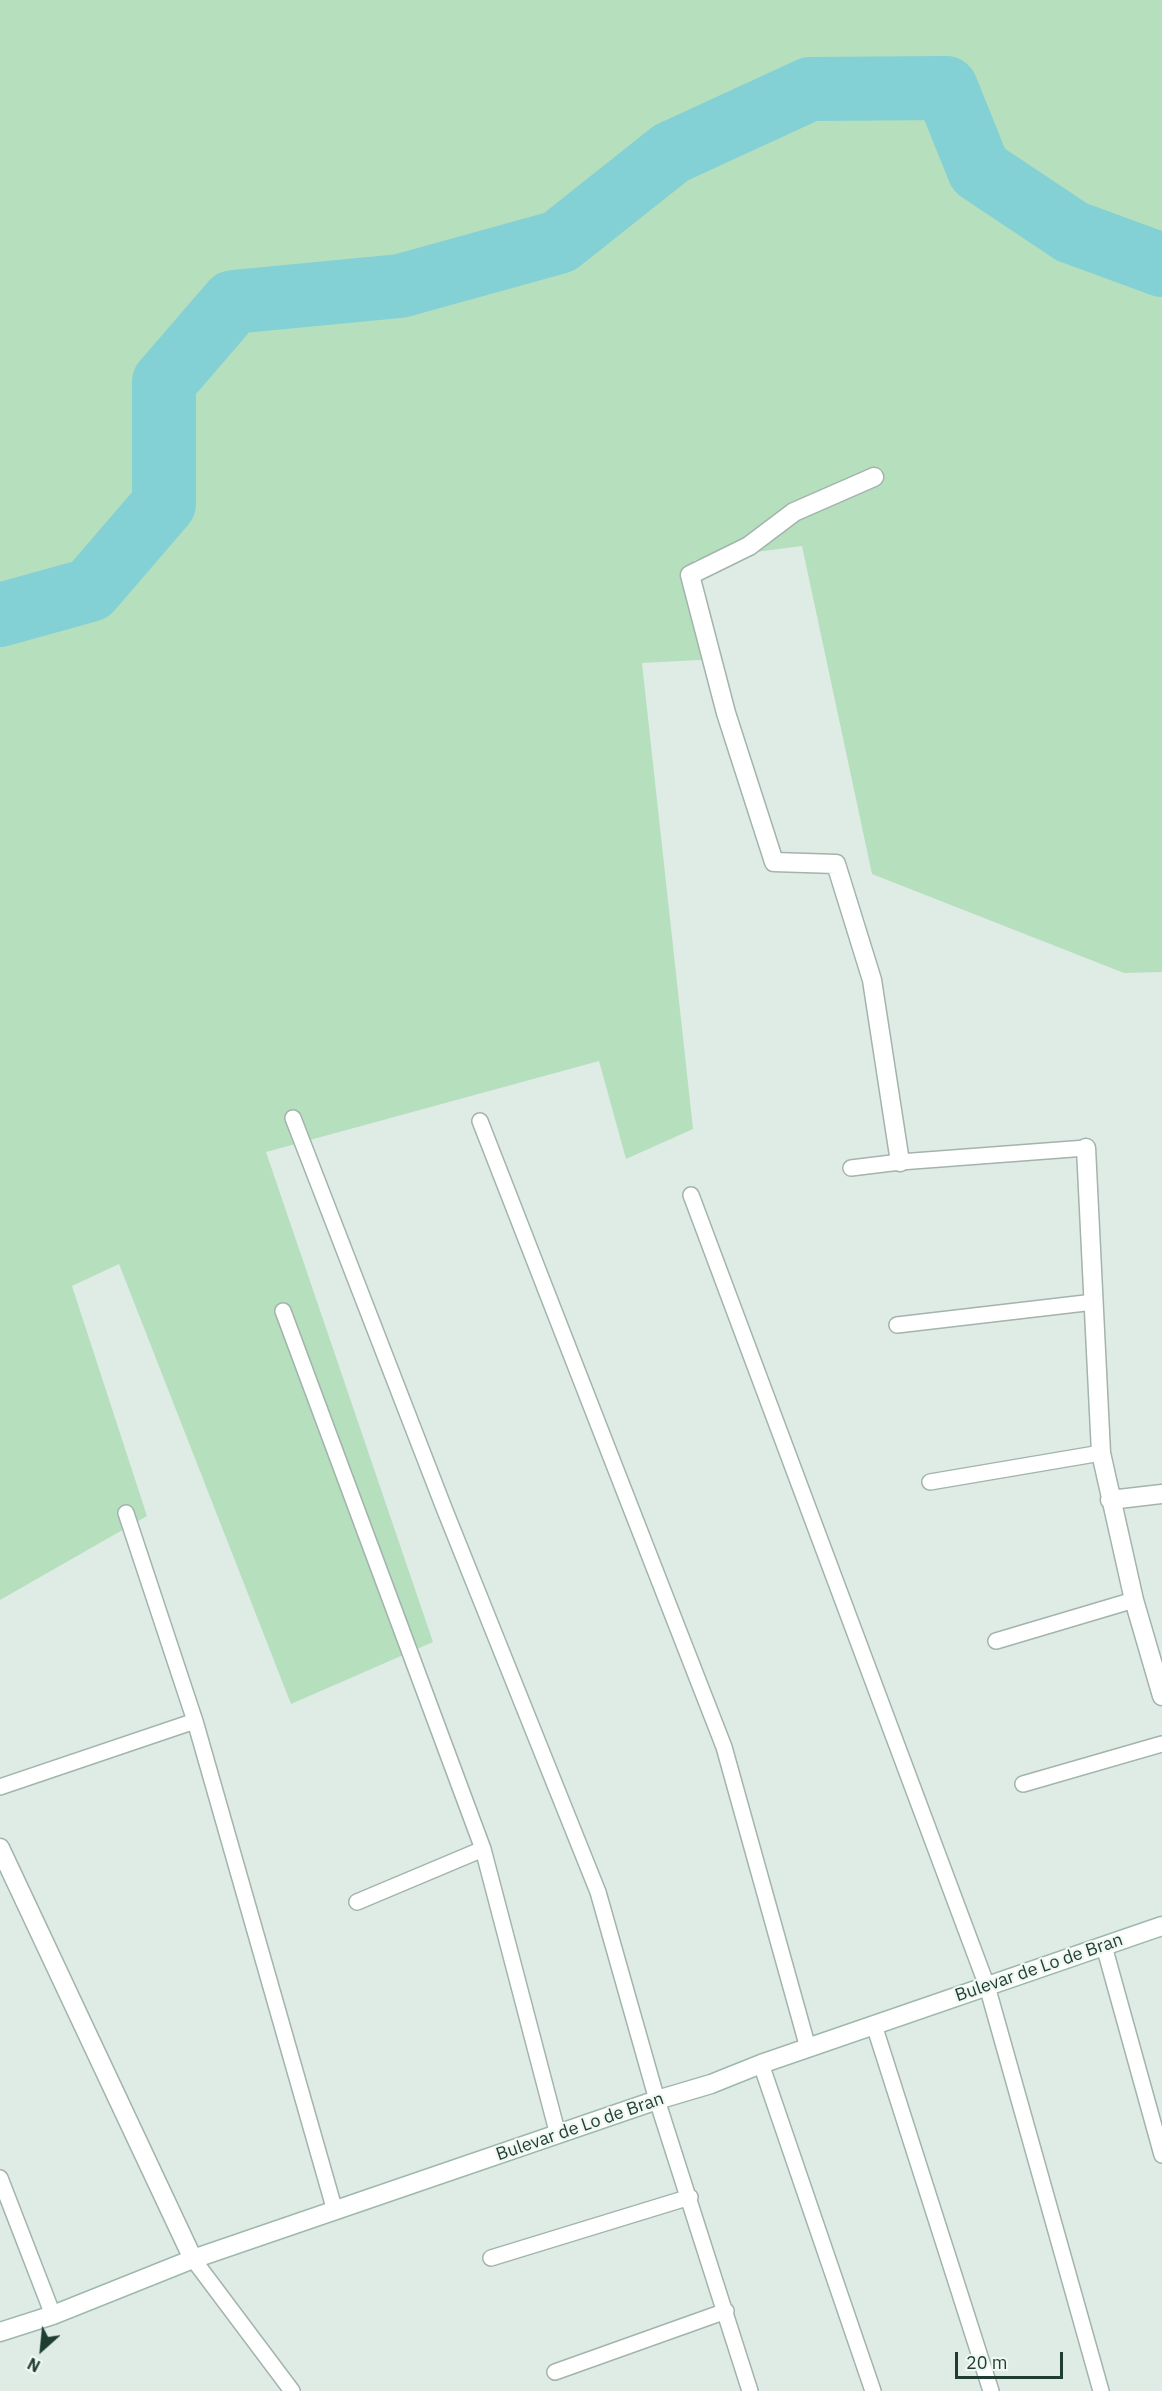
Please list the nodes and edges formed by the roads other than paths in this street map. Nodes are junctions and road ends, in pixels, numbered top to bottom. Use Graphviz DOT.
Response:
graph roads {
  1 [pos="874,477"];
  2 [pos="293,1119"];
  3 [pos="480,1121"];
  4 [pos="1086,1148"];
  5 [pos="900,1162"];
  6 [pos="850,1168"];
  7 [pos="691,1195"];
  8 [pos="1094,1302"];
  9 [pos="283,1311"];
  10 [pos="897,1325"];
  11 [pos="1101,1453"];
  12 [pos="930,1482"];
  13 [pos="1162,1494"];
  14 [pos="1110,1500"];
  15 [pos="126,1513"];
  16 [pos="1134,1600"];
  17 [pos="996,1641"];
  18 [pos="1162,1696"];
  19 [pos="195,1721"];
  20 [pos="1162,1744"];
  21 [pos="1023,1784"];
  22 [pos="0,1787"];
  23 [pos="0,1848"];
  24 [pos="483,1849"];
  25 [pos="357,1902"];
  26 [pos="1162,1926"];
  27 [pos="1104,1946"];
  28 [pos="987,1986"];
  29 [pos="874,2025"];
  30 [pos="808,2048"];
  31 [pos="761,2064"];
  32 [pos="657,2100"];
  33 [pos="558,2135"];
  34 [pos="1162,2155"];
  35 [pos="0,2178"];
  36 [pos="690,2197"];
  37 [pos="335,2211"];
  38 [pos="491,2258"];
  39 [pos="193,2259"];
  40 [pos="726,2311"];
  41 [pos="53,2314"];
  42 [pos="0,2332"];
  43 [pos="555,2372"];
  44 [pos="292,2391"];
  45 [pos="750,2391"];
  46 [pos="873,2391"];
  47 [pos="991,2391"];
  48 [pos="1101,2391"];
  1 -- 5 [label="street"];
  2 -- 32 [label="lane"];
  3 -- 30 [label="lane"];
  4 -- 5 [label="lane"];
  4 -- 8 [label="street"];
  5 -- 6 [label="lane"];
  7 -- 28 [label="lane"];
  8 -- 10 [label="lane"];
  8 -- 11 [label="street"];
  9 -- 24 [label="lane"];
  11 -- 12 [label="lane"];
  11 -- 14 [label="street"];
  13 -- 14 [label="street"];
  14 -- 16 [label="street"];
  15 -- 19 [label="lane"];
  16 -- 17 [label="lane"];
  16 -- 18 [label="street"];
  19 -- 22 [label="lane"];
  19 -- 37 [label="lane"];
  20 -- 21 [label="lane"];
  23 -- 39 [label="street"];
  24 -- 25 [label="lane"];
  24 -- 33 [label="lane"];
  26 -- 27 [label="street, Bulevar de Lo de Bran"];
  27 -- 28 [label="street, Bulevar de Lo de Bran"];
  27 -- 34 [label="lane"];
  28 -- 29 [label="street, Bulevar de Lo de Bran"];
  28 -- 48 [label="lane"];
  29 -- 30 [label="street, Bulevar de Lo de Bran"];
  29 -- 47 [label="lane"];
  30 -- 31 [label="street, Bulevar de Lo de Bran"];
  31 -- 32 [label="street, Bulevar de Lo de Bran"];
  31 -- 46 [label="lane"];
  32 -- 33 [label="street, Bulevar de Lo de Bran"];
  32 -- 36 [label="lane"];
  33 -- 37 [label="street, Bulevar de Lo de Bran"];
  35 -- 41 [label="lane"];
  36 -- 38 [label="lane"];
  36 -- 40 [label="lane"];
  37 -- 39 [label="street, Bulevar de Lo de Bran"];
  39 -- 41 [label="street, Bulevar de Lo de Bran"];
  39 -- 44 [label="lane"];
  40 -- 43 [label="lane"];
  40 -- 45 [label="lane"];
  41 -- 42 [label="street, Bulevar de Lo de Bran"];
}
